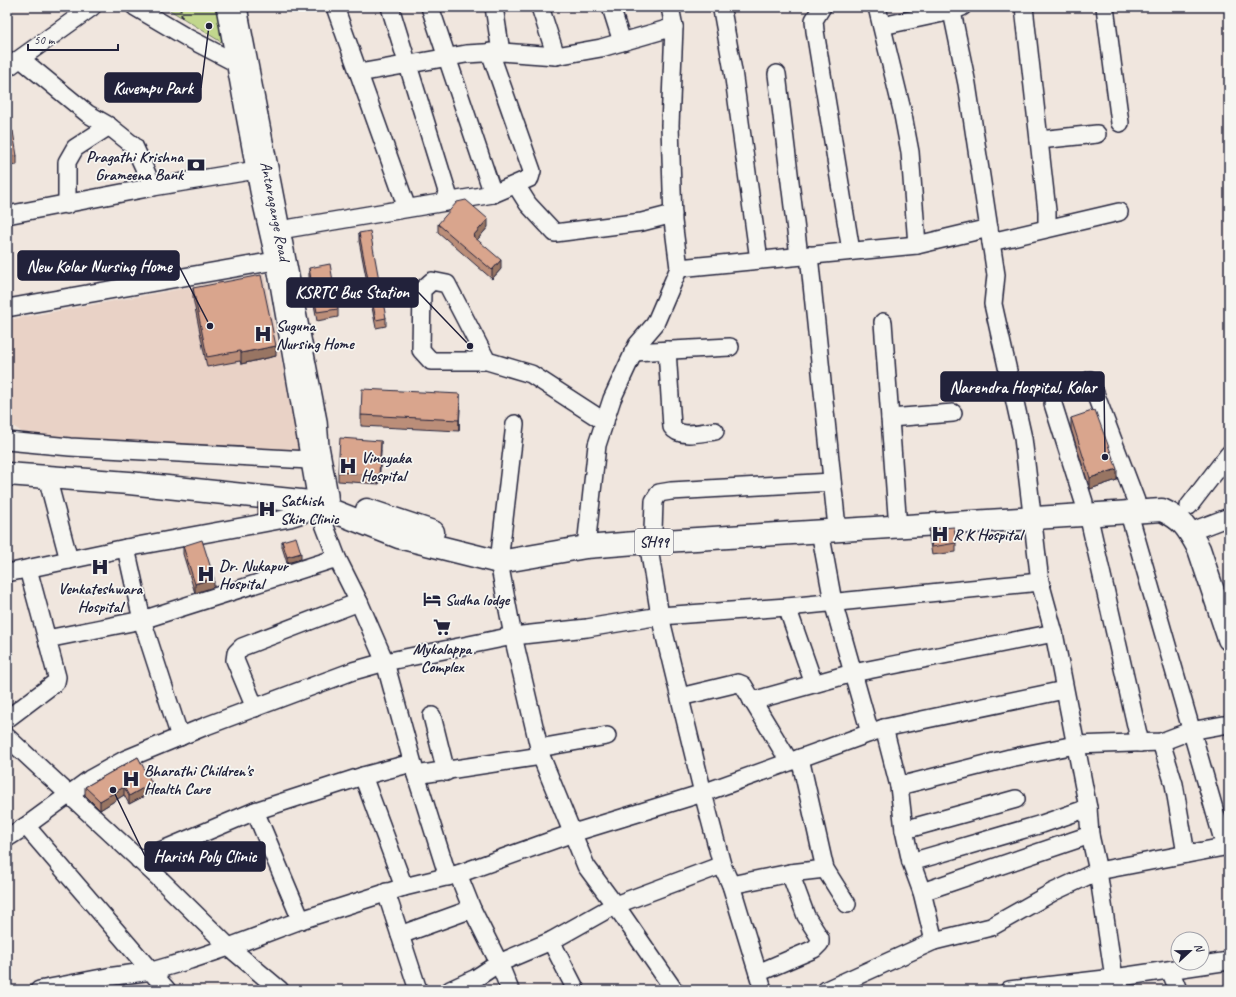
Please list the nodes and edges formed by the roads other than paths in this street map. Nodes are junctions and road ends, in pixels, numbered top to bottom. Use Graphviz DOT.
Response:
graph roads {
  1 [pos="92,7"];
  2 [pos="136,7"];
  3 [pos="225,7"];
  4 [pos="238,7"];
  5 [pos="335,7"];
  6 [pos="390,7"];
  7 [pos="430,7"];
  8 [pos="494,7"];
  9 [pos="611,7"];
  10 [pos="670,7"];
  11 [pos="822,7"];
  12 [pos="877,7"];
  13 [pos="1024,7"];
  14 [pos="1105,7"];
  15 [pos="545,8"];
  16 [pos="955,8"];
  17 [pos="722,10"];
  18 [pos="882,26"];
  19 [pos="674,27"];
  20 [pos="622,42"];
  21 [pos="496,52"];
  22 [pos="556,56"];
  23 [pos="446,58"];
  24 [pos="21,59"];
  25 [pos="241,62"];
  26 [pos="408,63"];
  27 [pos="7,68"];
  28 [pos="360,73"];
  29 [pos="777,74"];
  30 [pos="1120,123"];
  31 [pos="109,126"];
  32 [pos="1097,134"];
  33 [pos="1039,140"];
  34 [pos="256,170"];
  35 [pos="516,185"];
  36 [pos="153,187"];
  37 [pos="493,194"];
  38 [pos="450,201"];
  39 [pos="67,205"];
  40 [pos="407,208"];
  41 [pos="1119,212"];
  42 [pos="673,214"];
  43 [pos="7,215"];
  44 [pos="1047,227"];
  45 [pos="280,230"];
  46 [pos="990,235"];
  47 [pos="918,245"];
  48 [pos="851,251"];
  49 [pos="804,256"];
  50 [pos="280,260"];
  51 [pos="759,260"];
  52 [pos="679,268"];
  53 [pos="7,308"];
  54 [pos="883,322"];
  55 [pos="730,347"];
  56 [pos="667,350"];
  57 [pos="633,352"];
  58 [pos="487,361"];
  59 [pos="1090,380"];
  60 [pos="1053,404"];
  61 [pos="953,413"];
  62 [pos="890,418"];
  63 [pos="605,422"];
  64 [pos="515,424"];
  65 [pos="715,431"];
  66 [pos="7,441"];
  67 [pos="309,460"];
  68 [pos="1226,460"];
  69 [pos="7,464"];
  70 [pos="7,474"];
  71 [pos="47,477"];
  72 [pos="832,482"];
  73 [pos="321,504"];
  74 [pos="1132,505"];
  75 [pos="1189,506"];
  76 [pos="1086,508"];
  77 [pos="1032,512"];
  78 [pos="897,515"];
  79 [pos="1229,516"];
  80 [pos="828,525"];
  81 [pos="1200,528"];
  82 [pos="651,537"];
  83 [pos="586,542"];
  84 [pos="126,548"];
  85 [pos="499,556"];
  86 [pos="337,558"];
  87 [pos="69,560"];
  88 [pos="28,569"];
  89 [pos="7,573"];
  90 [pos="1040,582"];
  91 [pos="360,602"];
  92 [pos="833,602"];
  93 [pos="1229,602"];
  94 [pos="786,607"];
  95 [pos="660,616"];
  96 [pos="142,620"];
  97 [pos="1054,633"];
  98 [pos="513,636"];
  99 [pos="1229,639"];
  100 [pos="48,643"];
  101 [pos="385,662"];
  102 [pos="853,673"];
  103 [pos="814,684"];
  104 [pos="1064,690"];
  105 [pos="680,697"];
  106 [pos="752,701"];
  107 [pos="255,708"];
  108 [pos="432,716"];
  109 [pos="7,719"];
  110 [pos="1229,724"];
  111 [pos="877,730"];
  112 [pos="1190,731"];
  113 [pos="607,736"];
  114 [pos="7,737"];
  115 [pos="180,737"];
  116 [pos="1161,742"];
  117 [pos="1140,744"];
  118 [pos="1075,745"];
  119 [pos="540,752"];
  120 [pos="794,760"];
  121 [pos="414,769"];
  122 [pos="446,772"];
  123 [pos="362,776"];
  124 [pos="899,786"];
  125 [pos="703,793"];
  126 [pos="70,796"];
  127 [pos="1016,799"];
  128 [pos="1088,808"];
  129 [pos="255,811"];
  130 [pos="26,826"];
  131 [pos="904,830"];
  132 [pos="573,833"];
  133 [pos="1090,835"];
  134 [pos="7,838"];
  135 [pos="1227,846"];
  136 [pos="1186,854"];
  137 [pos="139,860"];
  138 [pos="911,862"];
  139 [pos="722,865"];
  140 [pos="825,869"];
  141 [pos="1098,871"];
  142 [pos="790,873"];
  143 [pos="453,875"];
  144 [pos="731,885"];
  145 [pos="404,887"];
  146 [pos="386,892"];
  147 [pos="922,892"];
  148 [pos="847,904"];
  149 [pos="615,905"];
  150 [pos="472,909"];
  151 [pos="301,920"];
  152 [pos="400,935"];
  153 [pos="934,940"];
  154 [pos="551,941"];
  155 [pos="229,947"];
  156 [pos="1229,961"];
  157 [pos="499,963"];
  158 [pos="1210,964"];
  159 [pos="1170,970"];
  160 [pos="152,971"];
  161 [pos="1170,971"];
  162 [pos="758,973"];
  163 [pos="109,983"];
  164 [pos="478,984"];
  165 [pos="1116,984"];
  166 [pos="667,988"];
  167 [pos="39,990"];
  168 [pos="167,990"];
  169 [pos="280,990"];
  170 [pos="418,990"];
  171 [pos="450,990"];
  172 [pos="510,990"];
  173 [pos="576,990"];
  174 [pos="764,990"];
  175 [pos="826,990"];
  176 [pos="1009,990"];
  177 [pos="1178,990"];
  1 -- 24 [label="street"];
  2 -- 25 [label="street"];
  3 -- 25 [label="street, Antaragange Road"];
  4 -- 25 [label="street, Antaragange Road"];
  5 -- 28 [label="street"];
  6 -- 26 [label="street"];
  7 -- 23 [label="street"];
  8 -- 21 [label="street"];
  9 -- 20 [label="street"];
  10 -- 19 [label="street"];
  11 -- 48 [label="street"];
  12 -- 18 [label="street"];
  13 -- 33 [label="street"];
  14 -- 30 [label="street"];
  15 -- 22 [label="street"];
  16 -- 18 [label="street"];
  16 -- 46 [label="street"];
  17 -- 51 [label="street"];
  18 -- 47 [label="street"];
  19 -- 20 [label="street"];
  19 -- 42 [label="street"];
  20 -- 22 [label="street"];
  21 -- 22 [label="street"];
  21 -- 23 [label="street"];
  21 -- 35 [label="street"];
  23 -- 26 [label="street"];
  23 -- 37 [label="street"];
  24 -- 27 [label="street"];
  24 -- 31 [label="street"];
  25 -- 34 [label="street, Antaragange Road"];
  25 -- 45 [label="street, Antaragange Road"];
  26 -- 28 [label="street"];
  26 -- 38 [label="street"];
  28 -- 40 [label="street"];
  29 -- 49 [label="street"];
  31 -- 36 [label="street"];
  31 -- 39 [label="street"];
  32 -- 33 [label="street"];
  33 -- 44 [label="street"];
  34 -- 36 [label="street"];
  34 -- 50 [label="street, Antaragange Road"];
  35 -- 37 [label="street"];
  35 -- 42 [label="street"];
  36 -- 39 [label="street"];
  37 -- 38 [label="street"];
  38 -- 40 [label="street"];
  39 -- 43 [label="street"];
  40 -- 45 [label="street"];
  41 -- 44 [label="street"];
  42 -- 52 [label="street"];
  44 -- 46 [label="street"];
  45 -- 50 [label="street, Antaragange Road"];
  46 -- 47 [label="street"];
  46 -- 77 [label="street"];
  47 -- 48 [label="street"];
  48 -- 49 [label="street"];
  49 -- 51 [label="street"];
  49 -- 72 [label="street"];
  50 -- 53 [label="street"];
  50 -- 67 [label="street, Antaragange Road"];
  50 -- 73 [label="street, Antaragange Road"];
  51 -- 52 [label="street"];
  52 -- 57 [label="street"];
  54 -- 62 [label="street"];
  55 -- 56 [label="street"];
  56 -- 57 [label="street"];
  56 -- 65 [label="street"];
  57 -- 63 [label="street"];
  58 -- 58 [label="street"];
  58 -- 63 [label="street"];
  59 -- 74 [label="street"];
  60 -- 76 [label="street"];
  61 -- 62 [label="street"];
  62 -- 78 [label="street"];
  63 -- 83 [label="street"];
  64 -- 85 [label="street"];
  66 -- 67 [label="street"];
  67 -- 73 [label="street, Antaragange Road"];
  68 -- 75 [label="street"];
  69 -- 73 [label="main road, SH99"];
  70 -- 71 [label="main road, SH99"];
  71 -- 73 [label="main road, SH99"];
  71 -- 87 [label="street"];
  72 -- 80 [label="street"];
  72 -- 82 [label="street"];
  73 -- 84 [label="street"];
  73 -- 85 [label="main road, SH99"];
  73 -- 86 [label="street"];
  74 -- 75 [label="main road, SH99"];
  74 -- 76 [label="main road, SH99"];
  74 -- 99 [label="main road, SH99"];
  74 -- 112 [label="street"];
  75 -- 81 [label="main road"];
  76 -- 77 [label="main road, SH99"];
  76 -- 117 [label="street"];
  77 -- 78 [label="main road, SH99"];
  77 -- 80 [label="main road, SH99"];
  77 -- 90 [label="street"];
  78 -- 80 [label="main road, SH99"];
  79 -- 81 [label="street"];
  80 -- 82 [label="main road, SH99"];
  80 -- 92 [label="street"];
  81 -- 93 [label="main road"];
  82 -- 83 [label="main road, SH99"];
  82 -- 95 [label="street"];
  83 -- 85 [label="main road, SH99"];
  84 -- 87 [label="street"];
  84 -- 96 [label="street"];
  85 -- 98 [label="street"];
  86 -- 91 [label="street"];
  86 -- 96 [label="street"];
  87 -- 88 [label="street"];
  88 -- 89 [label="street"];
  88 -- 100 [label="street"];
  90 -- 92 [label="street"];
  90 -- 97 [label="street"];
  91 -- 101 [label="street"];
  91 -- 107 [label="street"];
  92 -- 94 [label="street"];
  92 -- 102 [label="street"];
  94 -- 95 [label="street"];
  94 -- 103 [label="street"];
  95 -- 98 [label="street"];
  95 -- 105 [label="street"];
  96 -- 100 [label="street"];
  96 -- 115 [label="street"];
  97 -- 102 [label="street"];
  97 -- 104 [label="street"];
  98 -- 101 [label="street"];
  98 -- 119 [label="street"];
  100 -- 109 [label="street"];
  101 -- 107 [label="street"];
  101 -- 121 [label="street"];
  102 -- 103 [label="street"];
  102 -- 111 [label="street"];
  103 -- 106 [label="street"];
  104 -- 111 [label="street"];
  104 -- 118 [label="street"];
  105 -- 106 [label="street"];
  105 -- 125 [label="street"];
  106 -- 120 [label="street"];
  107 -- 115 [label="street"];
  108 -- 122 [label="street"];
  110 -- 112 [label="street"];
  111 -- 120 [label="street"];
  111 -- 124 [label="street"];
  112 -- 116 [label="street"];
  112 -- 135 [label="street"];
  113 -- 119 [label="street"];
  114 -- 126 [label="street"];
  115 -- 126 [label="street"];
  116 -- 117 [label="street"];
  116 -- 136 [label="street"];
  117 -- 118 [label="street"];
  118 -- 124 [label="street"];
  118 -- 128 [label="street"];
  119 -- 122 [label="street"];
  119 -- 132 [label="street"];
  120 -- 125 [label="street"];
  120 -- 140 [label="street"];
  121 -- 122 [label="street"];
  121 -- 123 [label="street"];
  121 -- 143 [label="street"];
  123 -- 129 [label="street"];
  123 -- 145 [label="street"];
  124 -- 131 [label="street"];
  125 -- 132 [label="street"];
  125 -- 139 [label="street"];
  126 -- 130 [label="street"];
  126 -- 137 [label="street"];
  127 -- 131 [label="street"];
  128 -- 133 [label="street"];
  128 -- 138 [label="street"];
  129 -- 137 [label="street"];
  129 -- 151 [label="street"];
  130 -- 134 [label="street"];
  130 -- 160 [label="street"];
  131 -- 138 [label="street"];
  132 -- 143 [label="street"];
  132 -- 149 [label="street"];
  133 -- 141 [label="street"];
  133 -- 147 [label="street"];
  135 -- 136 [label="street"];
  136 -- 141 [label="street"];
  137 -- 155 [label="street"];
  138 -- 147 [label="street"];
  139 -- 144 [label="street"];
  139 -- 149 [label="street"];
  140 -- 142 [label="street"];
  140 -- 148 [label="street"];
  141 -- 153 [label="street"];
  141 -- 165 [label="street"];
  142 -- 144 [label="street"];
  142 -- 162 [label="street"];
  143 -- 145 [label="street"];
  143 -- 150 [label="street"];
  144 -- 162 [label="street"];
  145 -- 146 [label="street"];
  146 -- 151 [label="street"];
  146 -- 152 [label="street"];
  147 -- 153 [label="street"];
  149 -- 154 [label="street"];
  149 -- 166 [label="street"];
  150 -- 152 [label="street"];
  150 -- 157 [label="street"];
  151 -- 155 [label="street"];
  152 -- 170 [label="street"];
  153 -- 175 [label="street"];
  154 -- 157 [label="street"];
  154 -- 173 [label="street"];
  155 -- 160 [label="street"];
  155 -- 169 [label="street"];
  156 -- 158 [label="street"];
  157 -- 164 [label="street"];
  157 -- 172 [label="street"];
  159 -- 165 [label="street"];
  160 -- 163 [label="street"];
  160 -- 168 [label="street"];
  161 -- 177 [label="street"];
  162 -- 174 [label="street"];
  163 -- 167 [label="street"];
  164 -- 171 [label="street"];
  165 -- 176 [label="street"];
}
